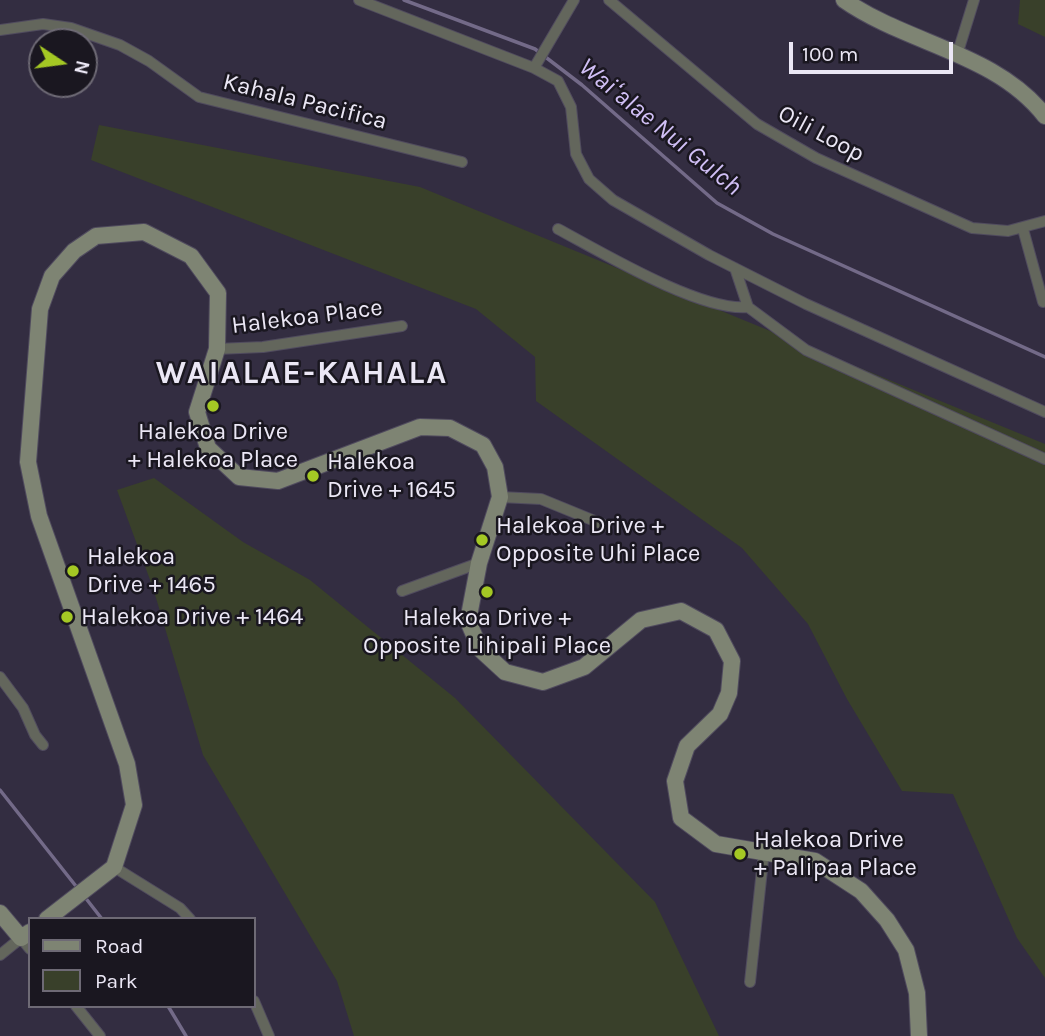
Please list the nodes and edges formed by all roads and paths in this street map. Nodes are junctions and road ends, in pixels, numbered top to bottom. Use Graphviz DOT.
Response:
graph roads {
  1 [pos="359,0"];
  2 [pos="574,0"];
  3 [pos="609,0"];
  4 [pos="844,0"];
  5 [pos="974,0"];
  6 [pos="0,30"];
  7 [pos="957,55"];
  8 [pos="536,64"];
  9 [pos="1045,116"];
  10 [pos="462,162"];
  11 [pos="1045,221"];
  12 [pos="558,229"];
  13 [pos="1023,229"];
  14 [pos="735,268"];
  15 [pos="1043,302"];
  16 [pos="748,307"];
  17 [pos="402,326"];
  18 [pos="217,349"];
  19 [pos="1045,412"];
  20 [pos="1045,459"];
  21 [pos="500,497"];
  22 [pos="607,526"];
  23 [pos="479,563"];
  24 [pos="402,591"];
  25 [pos="0,677"];
  26 [pos="43,745"];
  27 [pos="764,851"];
  28 [pos="114,867"];
  29 [pos="0,913"];
  30 [pos="50,917"];
  31 [pos="188,917"];
  32 [pos="27,940"];
  33 [pos="0,956"];
  34 [pos="750,982"];
  35 [pos="256,1005"];
  36 [pos="78,1008"];
  37 [pos="100,1036"];
  38 [pos="270,1036"];
  39 [pos="919,1036"];
  1 -- 8 [label="street"];
  2 -- 8 [label="street"];
  3 -- 13 [label="street, Oili Loop"];
  4 -- 7 [label="street"];
  5 -- 7 [label="street"];
  6 -- 10 [label="street, Kahala Pacifica"];
  7 -- 9 [label="street"];
  8 -- 14 [label="street"];
  11 -- 13 [label="street, Oili Loop"];
  12 -- 16 [label="street"];
  13 -- 15 [label="street"];
  14 -- 16 [label="street"];
  14 -- 19 [label="street"];
  16 -- 20 [label="street"];
  17 -- 18 [label="street, Halekoa Place"];
  18 -- 21 [label="street"];
  18 -- 28 [label="street"];
  21 -- 22 [label="street"];
  21 -- 23 [label="street"];
  23 -- 24 [label="street"];
  23 -- 27 [label="street"];
  25 -- 26 [label="street"];
  27 -- 34 [label="street"];
  27 -- 39 [label="street"];
  28 -- 30 [label="street"];
  28 -- 31 [label="street"];
  29 -- 32 [label="street"];
  32 -- 33 [label="street"];
  35 -- 38 [label="street"];
  36 -- 37 [label="street"];
}
